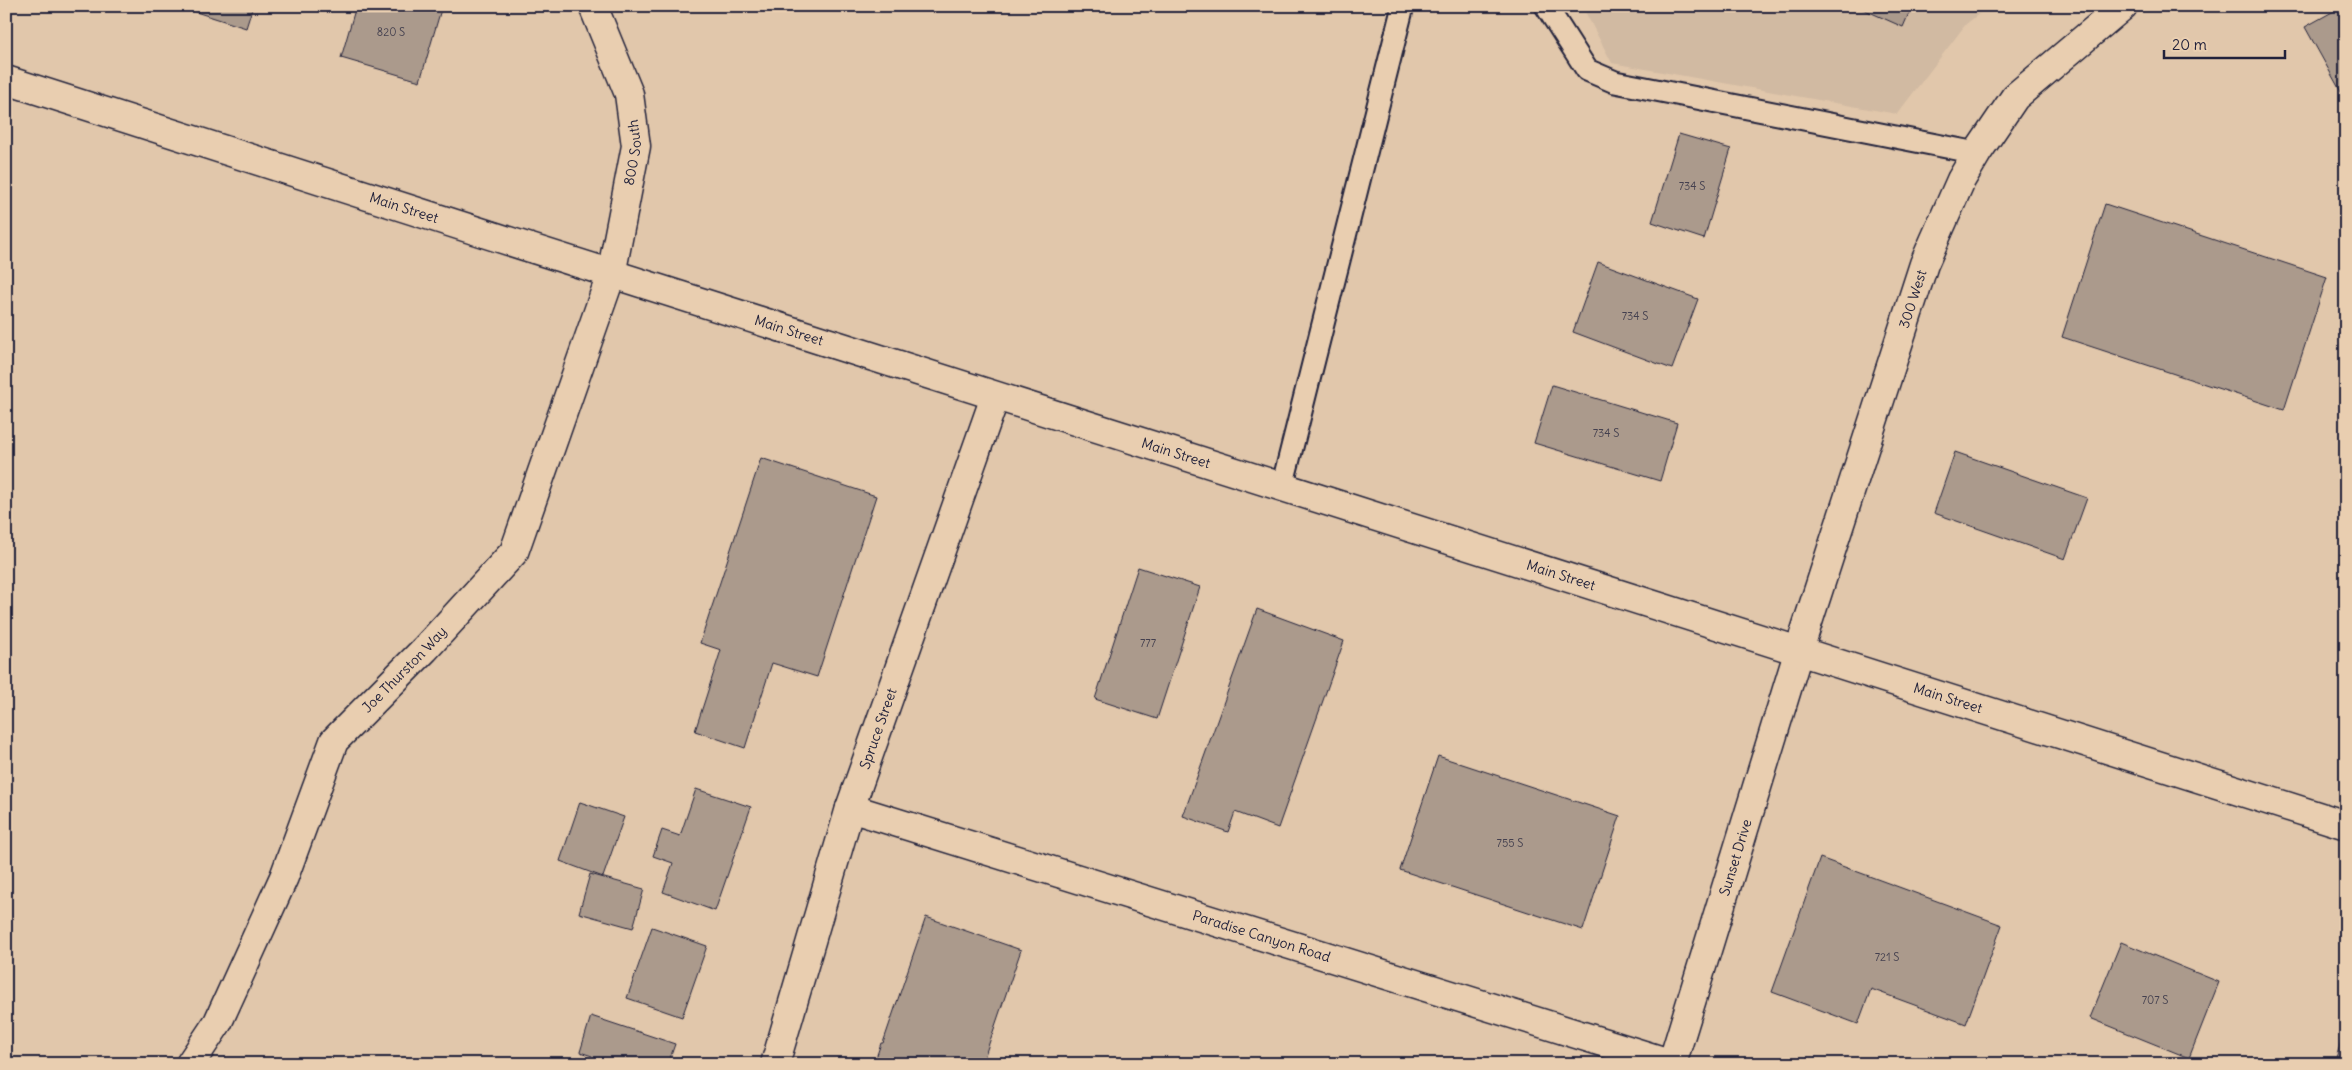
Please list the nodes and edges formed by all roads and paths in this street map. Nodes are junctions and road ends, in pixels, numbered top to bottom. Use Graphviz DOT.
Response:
graph roads {
  1 [pos="593,6"];
  2 [pos="1403,6"];
  3 [pos="1546,6"];
  4 [pos="2123,6"];
  5 [pos="6,80"];
  6 [pos="1977,153"];
  7 [pos="611,275"];
  8 [pos="996,397"];
  9 [pos="1282,487"];
  10 [pos="1798,650"];
  11 [pos="850,808"];
  12 [pos="2346,825"];
  13 [pos="190,1064"];
  14 [pos="775,1064"];
  15 [pos="1673,1064"];
  1 -- 7 [label="street, 800 South"];
  2 -- 9 [label="lane"];
  3 -- 6 [label="lane"];
  4 -- 6 [label="street, 300 West"];
  5 -- 7 [label="street, Main Street"];
  6 -- 10 [label="street, 300 West"];
  7 -- 8 [label="street, Main Street"];
  7 -- 13 [label="street, Joe Thurston Way"];
  8 -- 9 [label="street, Main Street"];
  8 -- 11 [label="street, Spruce Street"];
  9 -- 10 [label="street, Main Street"];
  10 -- 12 [label="street, Main Street"];
  10 -- 15 [label="street, Sunset Drive"];
  11 -- 14 [label="street, Spruce Street"];
  11 -- 15 [label="street, Paradise Canyon Road"];
}
